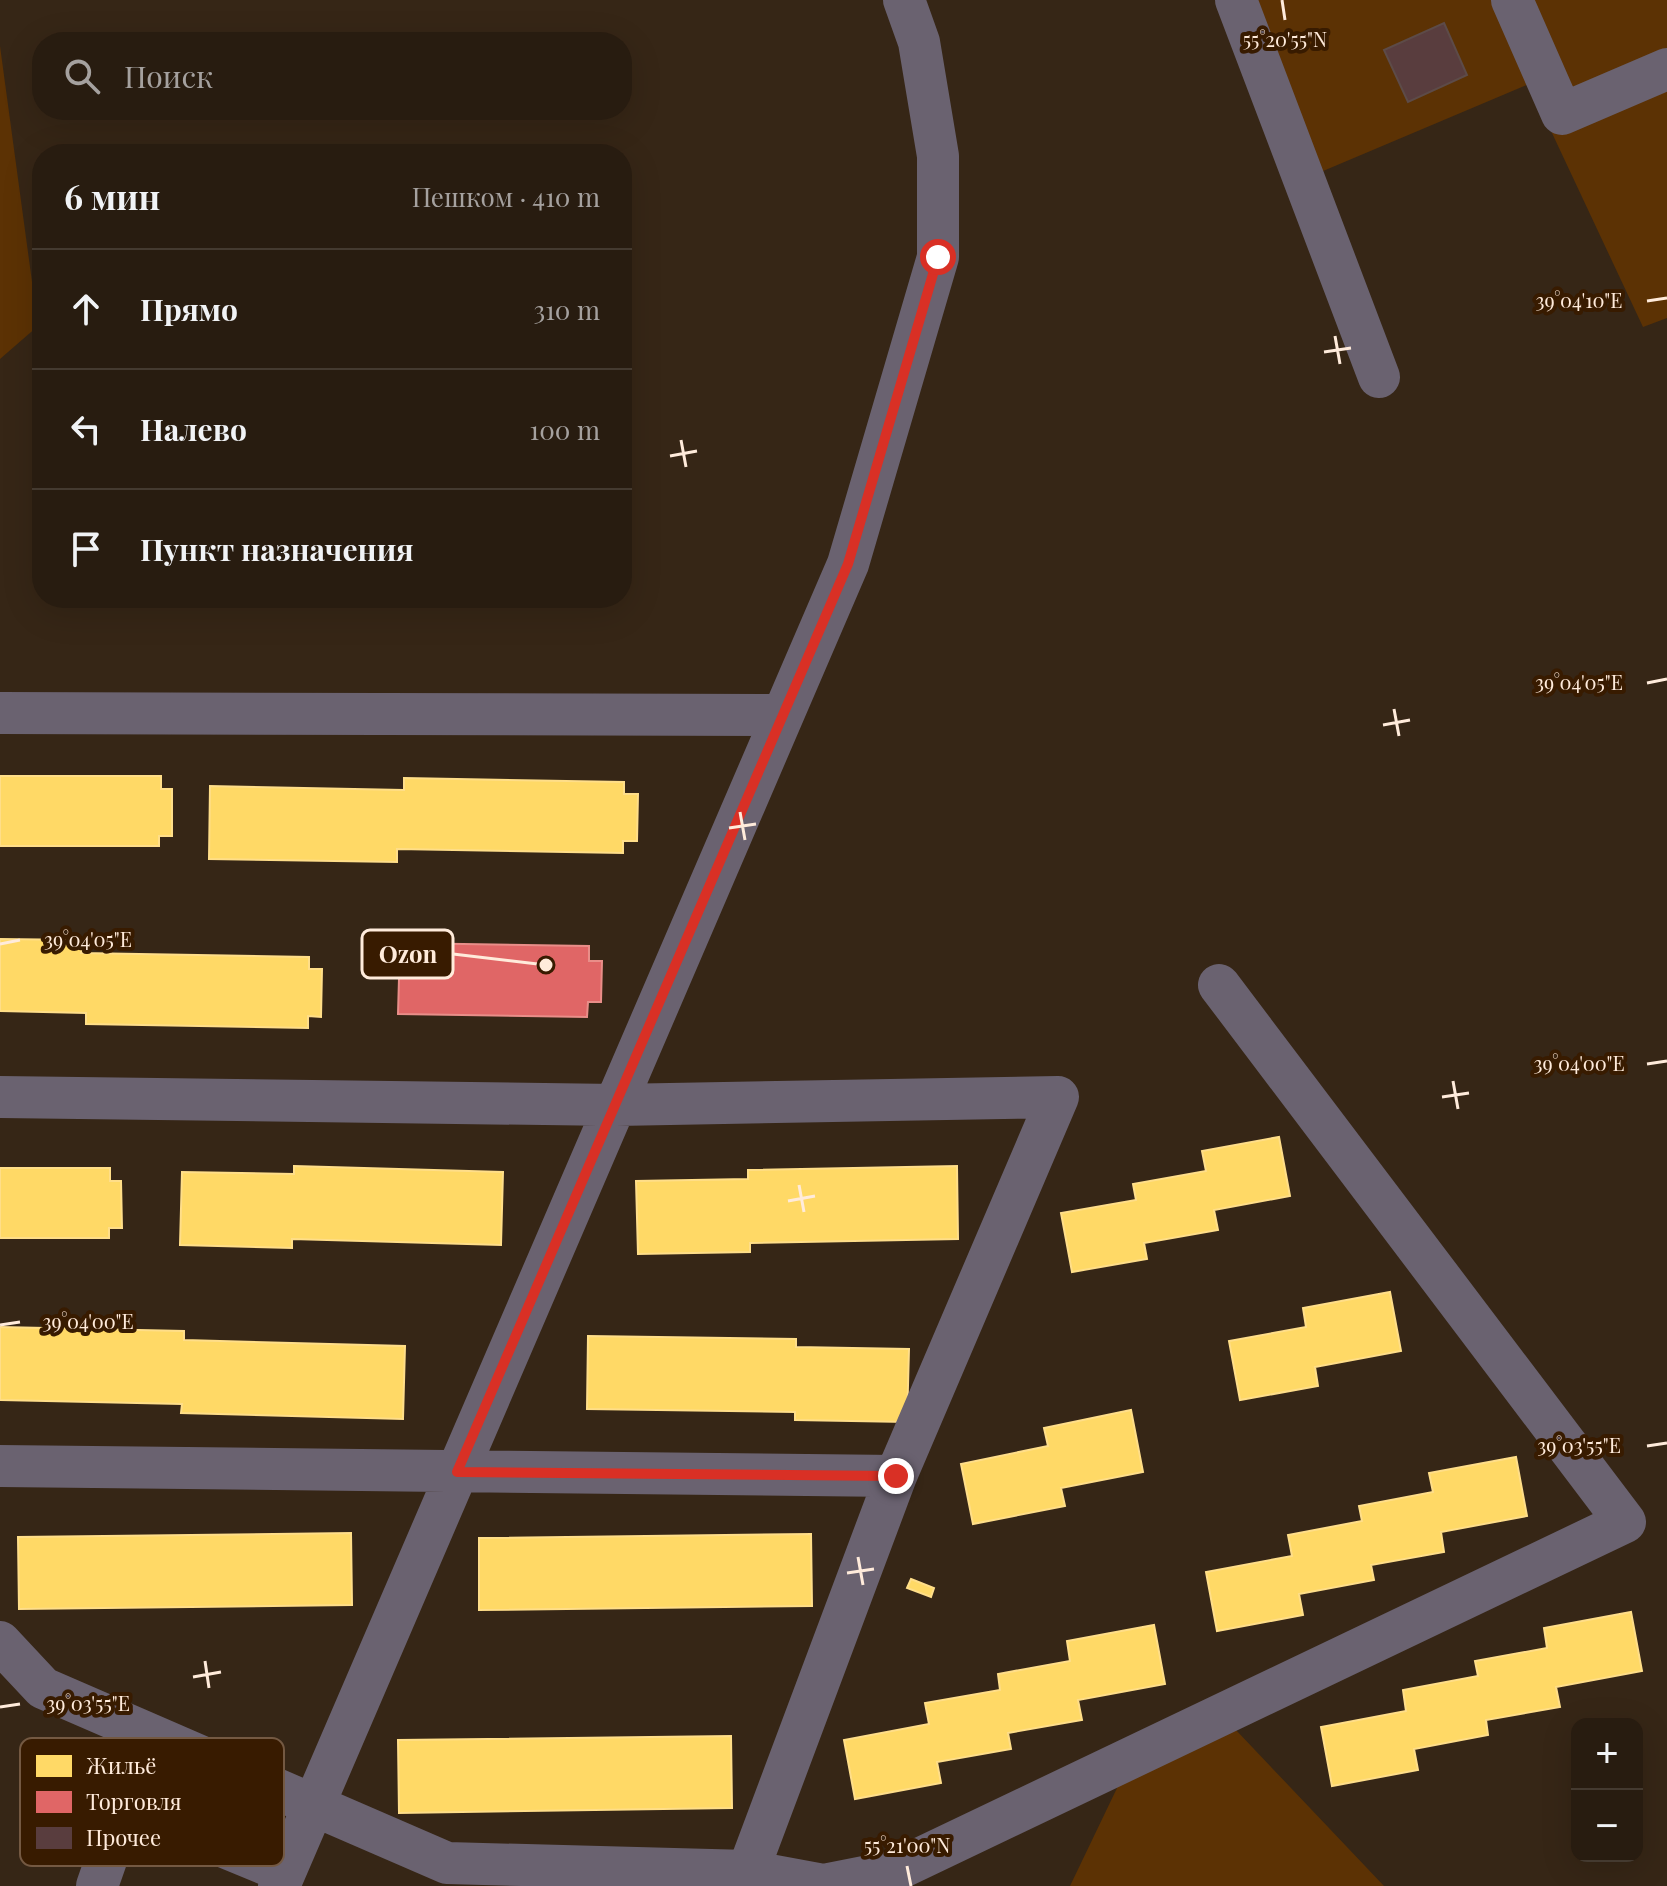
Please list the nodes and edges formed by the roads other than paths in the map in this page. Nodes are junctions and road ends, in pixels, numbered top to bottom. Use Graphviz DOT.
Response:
graph roads {
  1 [pos="904,0"];
  2 [pos="1236,0"];
  3 [pos="1512,0"];
  4 [pos="1667,69"];
  5 [pos="1379,377"];
  6 [pos="0,713"];
  7 [pos="783,715"];
  8 [pos="1219,985"];
  9 [pos="0,1097"];
  10 [pos="616,1105"];
  11 [pos="0,1466"];
  12 [pos="457,1472"];
  13 [pos="896,1476"];
  14 [pos="0,1642"];
  15 [pos="157,1738"];
  16 [pos="284,1793"];
  17 [pos="313,1806"];
  18 [pos="104,1866"];
  19 [pos="254,1866"];
  20 [pos="748,1871"];
  21 [pos="282,1879"];
  22 [pos="97,1886"];
  1 -- 7 [label="street"];
  2 -- 5 [label="street"];
  3 -- 4 [label="street"];
  6 -- 7 [label="street"];
  7 -- 10 [label="street"];
  8 -- 20 [label="street"];
  9 -- 10 [label="street"];
  10 -- 12 [label="street"];
  10 -- 13 [label="street"];
  11 -- 12 [label="street"];
  12 -- 13 [label="street"];
  12 -- 17 [label="street"];
  13 -- 20 [label="street"];
  14 -- 15 [label="street"];
  16 -- 17 [label="street"];
  17 -- 20 [label="street"];
  17 -- 21 [label="street"];
  18 -- 22 [label="street"];
  19 -- 21 [label="street"];
}
